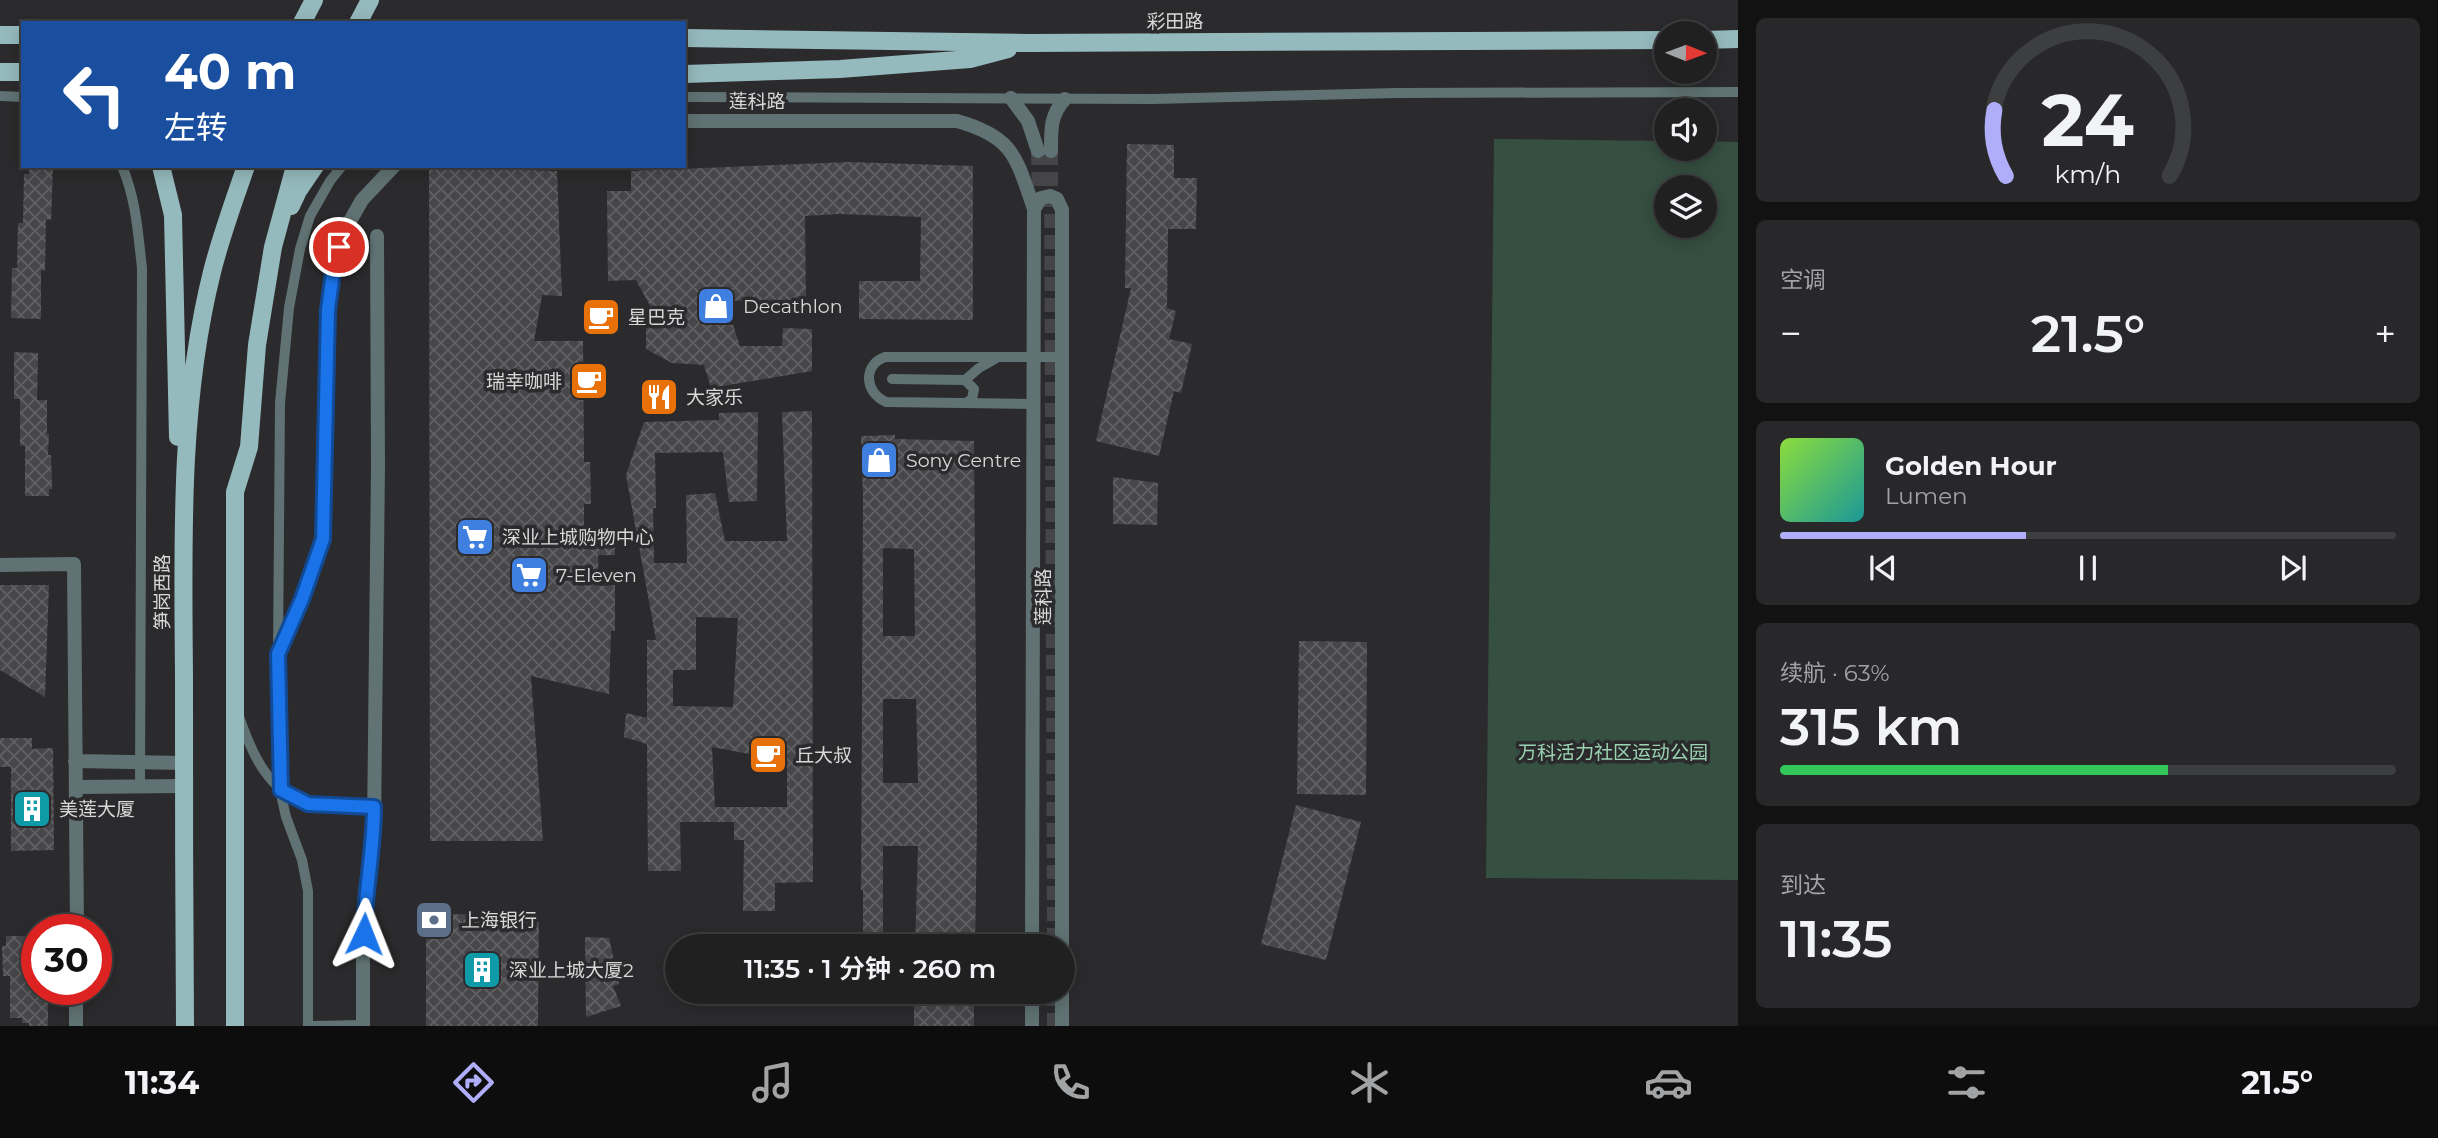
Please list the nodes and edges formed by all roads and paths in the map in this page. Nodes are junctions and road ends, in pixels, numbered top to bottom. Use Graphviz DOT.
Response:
graph roads {
  1 [pos="314,0"];
  2 [pos="370,0"];
  3 [pos="303,21"];
  4 [pos="359,21"];
  5 [pos="0,35"];
  6 [pos="21,35"];
  7 [pos="686,38"];
  8 [pos="1738,39"];
  9 [pos="1654,40"];
  10 [pos="1717,40"];
  11 [pos="1028,43"];
  12 [pos="0,72"];
  13 [pos="21,72"];
  14 [pos="686,74"];
  15 [pos="1738,92"];
  16 [pos="0,96"];
  17 [pos="21,96"];
  18 [pos="686,97"];
  19 [pos="1010,98"];
  20 [pos="1065,99"];
  21 [pos="686,121"];
  22 [pos="123,168"];
  23 [pos="161,168"];
  24 [pos="245,168"];
  25 [pos="294,168"];
  26 [pos="314,168"];
  27 [pos="340,168"];
  28 [pos="392,168"];
  29 [pos="1034,209"];
  30 [pos="377,236"];
  31 [pos="273,247"];
  32 [pos="998,357"];
  33 [pos="1034,357"];
  34 [pos="1062,357"];
  35 [pos="892,379"];
  36 [pos="965,380"];
  37 [pos="967,403"];
  38 [pos="1034,404"];
  39 [pos="183,525"];
  40 [pos="0,565"];
  41 [pos="278,654"];
  42 [pos="236,708"];
  43 [pos="75,761"];
  44 [pos="140,762"];
  45 [pos="184,763"];
  46 [pos="140,786"];
  47 [pos="184,786"];
  48 [pos="76,787"];
  49 [pos="281,790"];
  50 [pos="374,807"];
  51 [pos="76,914"];
  52 [pos="1032,934"];
  53 [pos="1032,1004"];
  54 [pos="76,1005"];
  55 [pos="76,1026"];
  56 [pos="185,1026"];
  57 [pos="235,1026"];
  58 [pos="310,1026"];
  59 [pos="363,1026"];
  60 [pos="1032,1026"];
  61 [pos="1062,1026"];
  1 -- 3 [label="main road"];
  2 -- 4 [label="main road"];
  5 -- 6 [label="main road"];
  7 -- 11 [label="main road, 彩田路"];
  8 -- 10 [label="main road"];
  9 -- 11 [label="main road, 彩田路"];
  11 -- 14 [label="main road"];
  12 -- 13 [label="main road"];
  15 -- 20 [label="lane"];
  16 -- 17 [label="lane"];
  18 -- 19 [label="lane"];
  19 -- 20 [label="lane"];
  19 -- 20 [label="street"];
  21 -- 29 [label="street, 莲科路, bridge"];
  22 -- 44 [label="lane"];
  23 -- 39 [label="main road"];
  24 -- 39 [label="main road, 笋岗西路"];
  25 -- 31 [label="main road"];
  26 -- 31 [label="main road"];
  27 -- 41 [label="lane"];
  28 -- 41 [label="street"];
  29 -- 33 [label="street, 莲科路"];
  29 -- 34 [label="street, 莲科路"];
  30 -- 50 [label="street"];
  31 -- 42 [label="main road"];
  32 -- 33 [label="lane"];
  32 -- 36 [label="lane"];
  32 -- 37 [label="lane"];
  33 -- 34 [label="lane"];
  33 -- 38 [label="street, 莲科路"];
  34 -- 61 [label="street, 莲科路"];
  35 -- 36 [label="lane"];
  36 -- 37 [label="lane"];
  37 -- 38 [label="lane"];
  38 -- 52 [label="street, 莲科路"];
  39 -- 45 [label="main road, 笋岗西路"];
  40 -- 43 [label="street"];
  41 -- 49 [label="lane"];
  42 -- 49 [label="lane"];
  42 -- 57 [label="main road"];
  43 -- 44 [label="street"];
  43 -- 48 [label="street"];
  44 -- 45 [label="street"];
  44 -- 46 [label="lane"];
  45 -- 47 [label="main road, 笋岗西路"];
  46 -- 47 [label="street"];
  46 -- 48 [label="street"];
  47 -- 56 [label="main road, 笋岗西路"];
  48 -- 51 [label="street"];
  49 -- 50 [label="lane"];
  49 -- 58 [label="lane"];
  50 -- 59 [label="street"];
  53 -- 60 [label="street"];
  54 -- 55 [label="street"];
  58 -- 59 [label="lane"];
}
